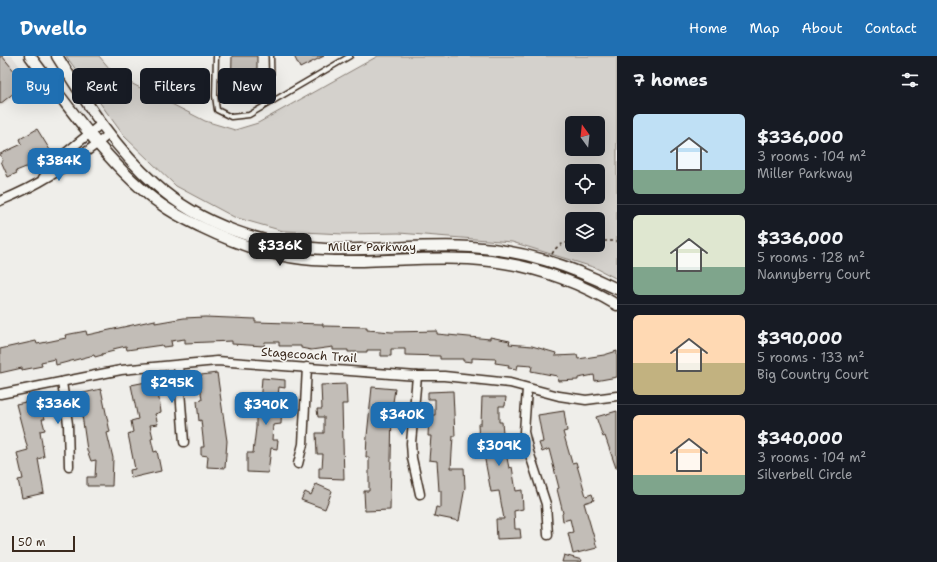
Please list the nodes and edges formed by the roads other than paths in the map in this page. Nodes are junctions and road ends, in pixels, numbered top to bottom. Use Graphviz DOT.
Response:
graph roads {
  1 [pos="30,56"];
  2 [pos="57,56"];
  3 [pos="216,56"];
  4 [pos="271,56"];
  5 [pos="350,56"];
  6 [pos="271,68"];
  7 [pos="276,100"];
  8 [pos="268,104"];
  9 [pos="101,124"];
  10 [pos="90,134"];
  11 [pos="108,135"];
  12 [pos="98,143"];
  13 [pos="66,153"];
  14 [pos="72,161"];
  15 [pos="42,178"];
  16 [pos="0,201"];
  17 [pos="617,289"];
  18 [pos="617,305"];
  19 [pos="178,365"];
  20 [pos="307,367"];
  21 [pos="417,376"];
  22 [pos="62,382"];
  23 [pos="526,389"];
  24 [pos="0,394"];
  25 [pos="617,396"];
  26 [pos="184,442"];
  27 [pos="298,464"];
  28 [pos="69,466"];
  29 [pos="420,494"];
  30 [pos="548,535"];
  1 -- 10 [label="street, Miller Parkway"];
  2 -- 9 [label="street, Miller Parkway"];
  3 -- 8 [label="lane"];
  4 -- 6 [label="lane"];
  5 -- 7 [label="lane"];
  9 -- 10 [label="street"];
  9 -- 11 [label="street, Miller Parkway"];
  10 -- 12 [label="street, Miller Parkway"];
  10 -- 13 [label="street"];
  11 -- 12 [label="street"];
  11 -- 17 [label="street, Miller Parkway"];
  12 -- 14 [label="street"];
  12 -- 18 [label="street, Miller Parkway"];
  13 -- 14 [label="lane"];
  13 -- 15 [label="street"];
  14 -- 15 [label="street"];
  15 -- 16 [label="street"];
  19 -- 20 [label="street, Stagecoach Trail"];
  19 -- 22 [label="street, Stagecoach Trail"];
  19 -- 26 [label="street"];
  20 -- 21 [label="street, Stagecoach Trail"];
  20 -- 27 [label="street"];
  21 -- 23 [label="street, Stagecoach Trail"];
  21 -- 29 [label="street"];
  22 -- 24 [label="street, Stagecoach Trail"];
  22 -- 28 [label="street"];
  23 -- 25 [label="street, Stagecoach Trail"];
  23 -- 30 [label="street"];
}
